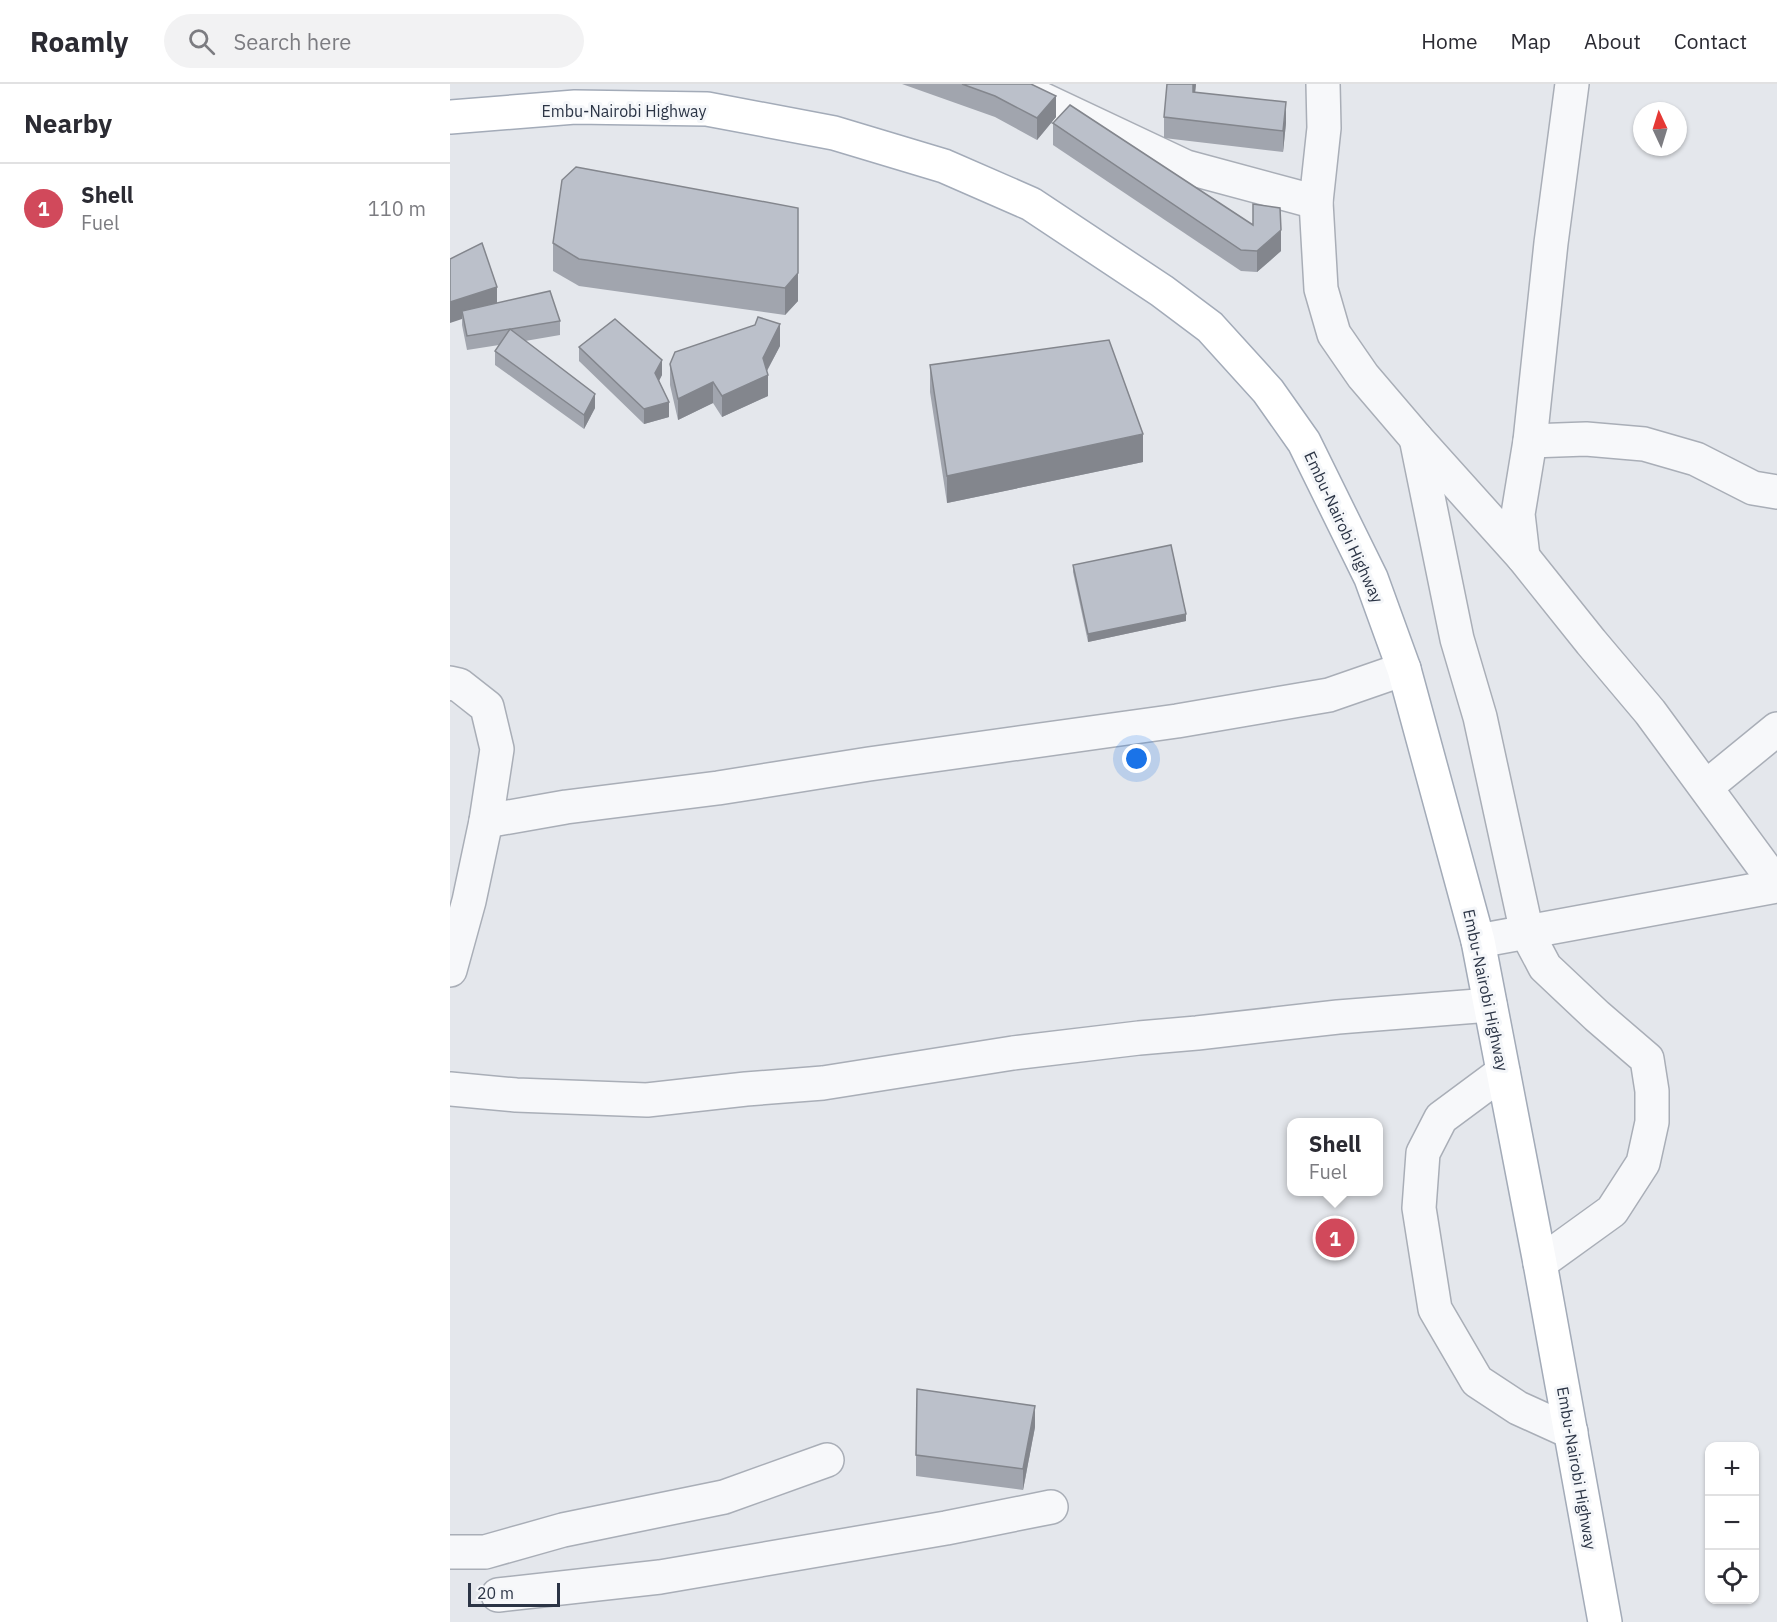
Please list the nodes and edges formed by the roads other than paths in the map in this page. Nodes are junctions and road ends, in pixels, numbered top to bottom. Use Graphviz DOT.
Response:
graph roads {
  1 [pos="1010,84"];
  2 [pos="1323,84"];
  3 [pos="1572,84"];
  4 [pos="450,117"];
  5 [pos="1316,202"];
  6 [pos="1416,438"];
  7 [pos="1530,441"];
  8 [pos="1777,492"];
  9 [pos="1523,557"];
  10 [pos="1404,669"];
  11 [pos="450,683"];
  12 [pos="1777,729"];
  13 [pos="1706,787"];
  14 [pos="486,821"];
  15 [pos="1777,885"];
  16 [pos="1527,933"];
  17 [pos="1478,941"];
  18 [pos="450,970"];
  19 [pos="1490,1005"];
  20 [pos="1503,1072"];
  21 [pos="450,1089"];
  22 [pos="1540,1263"];
  23 [pos="1571,1432"];
  24 [pos="827,1460"];
  25 [pos="1051,1507"];
  26 [pos="450,1552"];
  27 [pos="485,1552"];
  28 [pos="502,1609"];
  29 [pos="1605,1622"];
  1 -- 5 [label="street"];
  2 -- 5 [label="street"];
  3 -- 7 [label="street"];
  4 -- 10 [label="main road, Embu-Nairobi Highway"];
  5 -- 6 [label="street"];
  6 -- 9 [label="street"];
  6 -- 16 [label="street"];
  7 -- 8 [label="street"];
  7 -- 9 [label="street"];
  9 -- 13 [label="street"];
  10 -- 14 [label="street"];
  10 -- 17 [label="main road, Embu-Nairobi Highway"];
  11 -- 14 [label="street"];
  12 -- 13 [label="street"];
  13 -- 15 [label="street"];
  14 -- 18 [label="street"];
  15 -- 16 [label="street"];
  16 -- 17 [label="street"];
  16 -- 22 [label="street"];
  17 -- 19 [label="main road, Embu-Nairobi Highway"];
  19 -- 20 [label="main road, Embu-Nairobi Highway"];
  19 -- 21 [label="street"];
  20 -- 22 [label="main road, Embu-Nairobi Highway"];
  20 -- 23 [label="street"];
  22 -- 23 [label="main road, Embu-Nairobi Highway"];
  23 -- 29 [label="main road, Embu-Nairobi Highway"];
  24 -- 27 [label="street"];
  25 -- 28 [label="street"];
  26 -- 27 [label="street"];
  27 -- 28 [label="street"];
}
